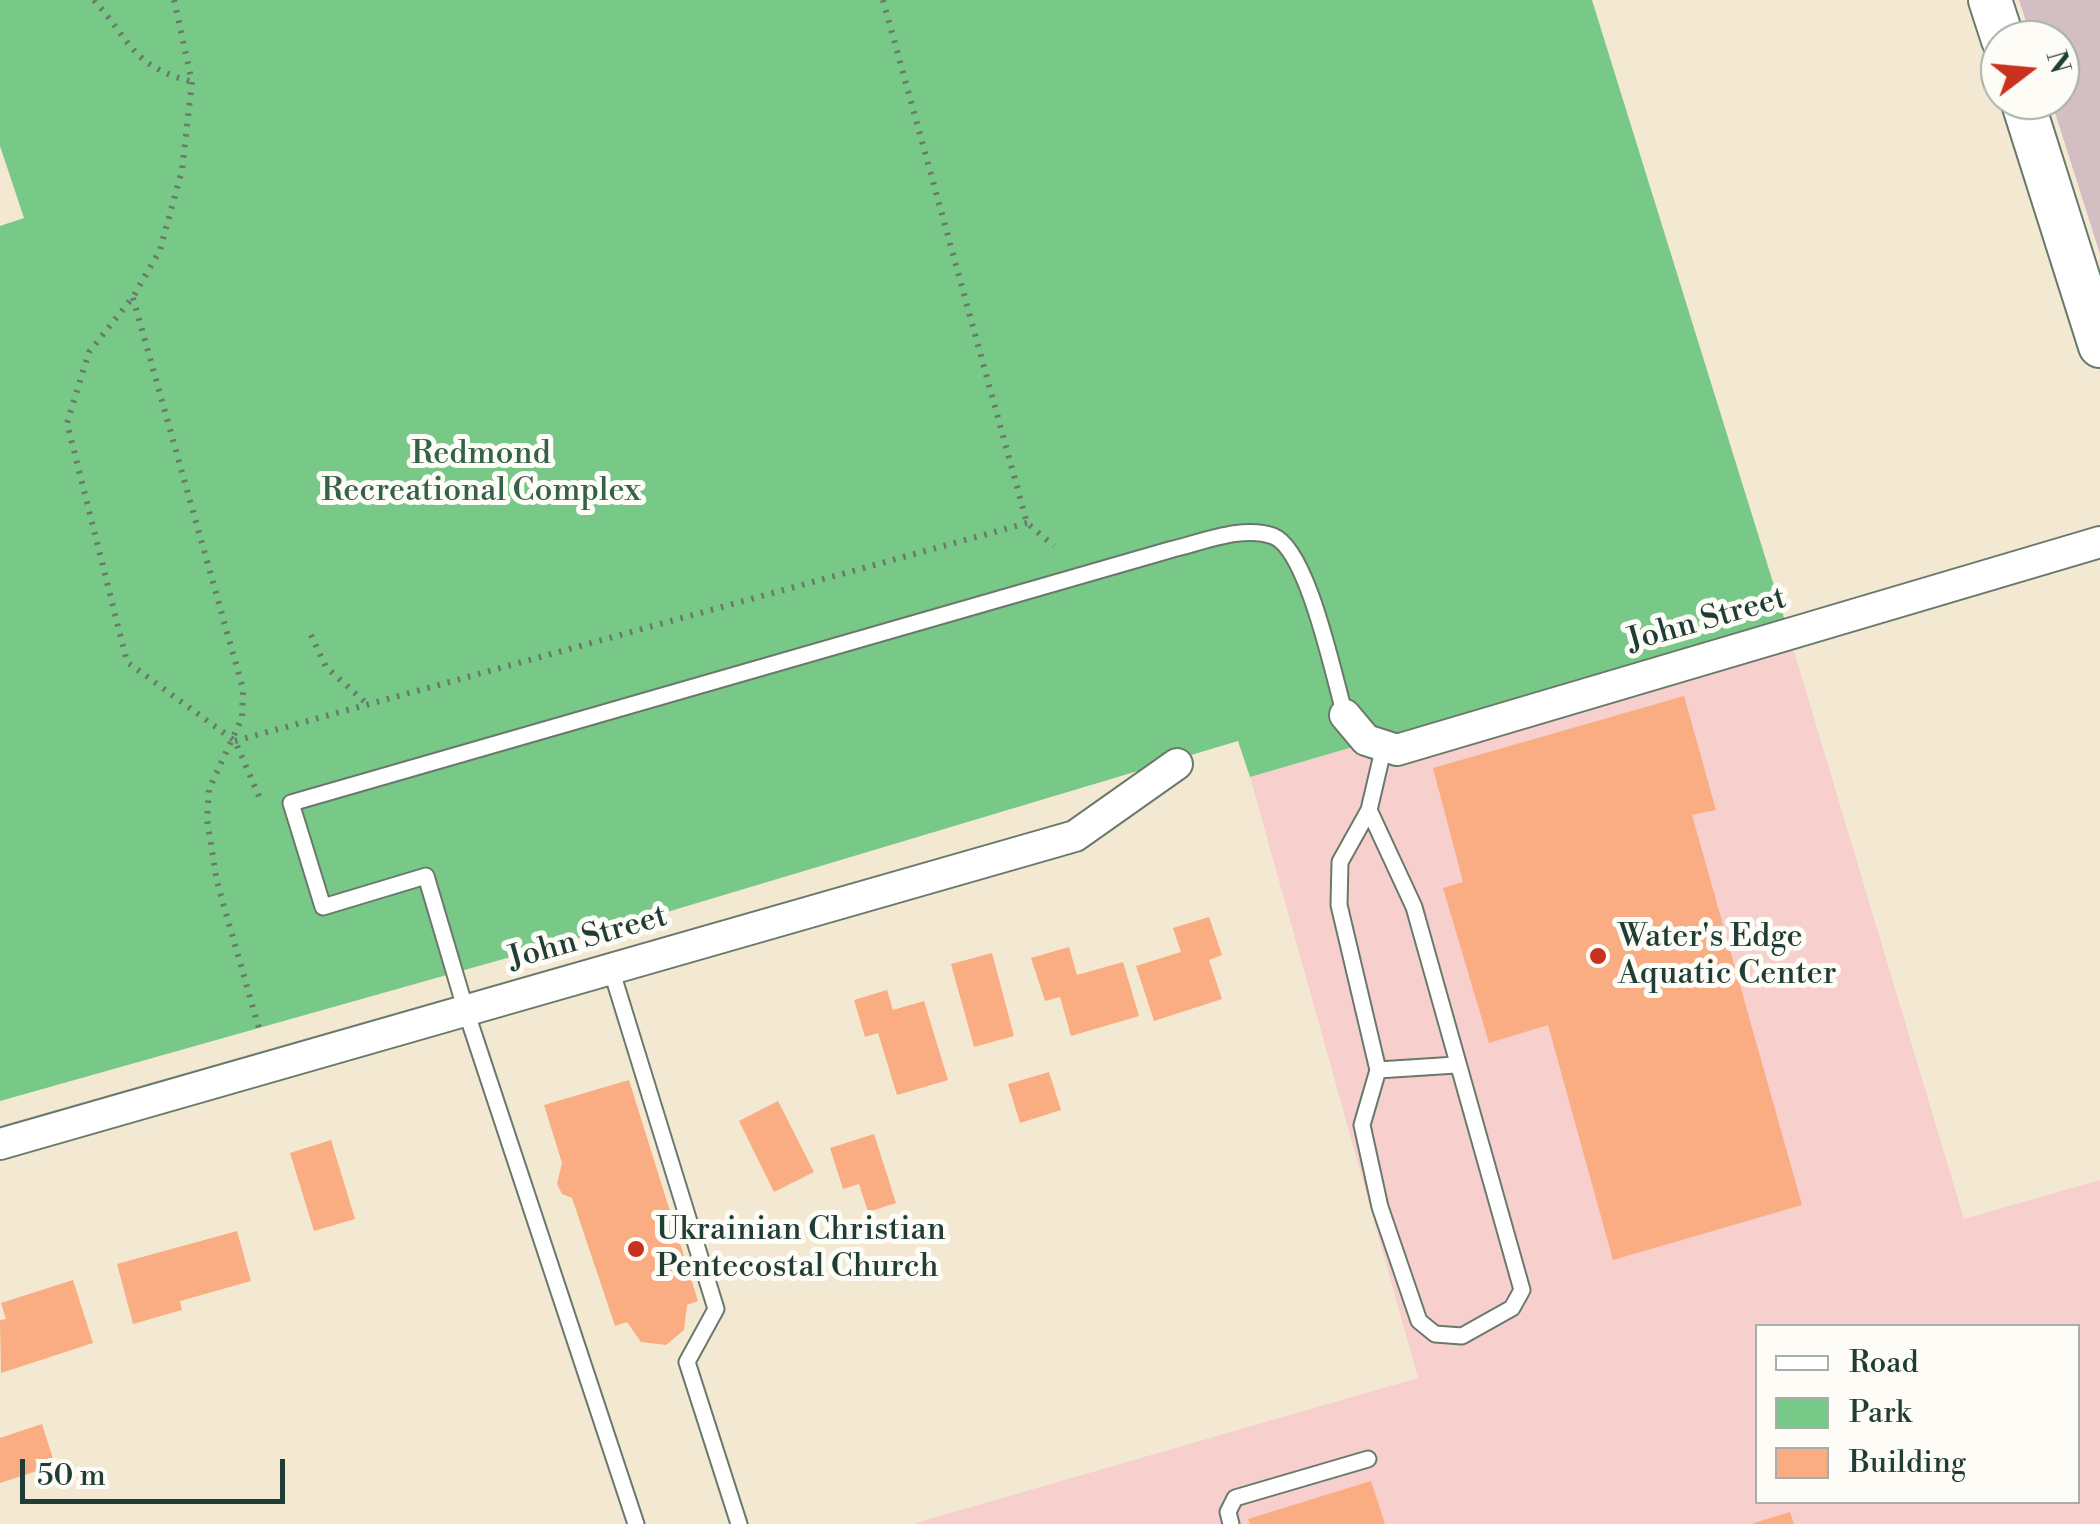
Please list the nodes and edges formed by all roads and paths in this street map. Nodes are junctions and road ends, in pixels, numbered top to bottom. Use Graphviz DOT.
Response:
graph roads {
  1 [pos="94,0"];
  2 [pos="174,0"];
  3 [pos="884,0"];
  4 [pos="192,82"];
  5 [pos="2028,120"];
  6 [pos="133,297"];
  7 [pos="2100,346"];
  8 [pos="1028,522"];
  9 [pos="2100,542"];
  10 [pos="1054,546"];
  11 [pos="311,635"];
  12 [pos="366,704"];
  13 [pos="1346,715"];
  14 [pos="235,740"];
  15 [pos="1384,746"];
  16 [pos="1177,764"];
  17 [pos="261,802"];
  18 [pos="1369,810"];
  19 [pos="612,969"];
  20 [pos="466,1011"];
  21 [pos="260,1032"];
  22 [pos="1456,1065"];
  23 [pos="1378,1070"];
  24 [pos="0,1144"];
  25 [pos="1368,1459"];
  26 [pos="636,1524"];
  27 [pos="738,1524"];
  28 [pos="1231,1524"];
  1 -- 4 [label="path"];
  2 -- 4 [label="path"];
  3 -- 8 [label="path"];
  4 -- 6 [label="path"];
  5 -- 7 [label="street"];
  6 -- 14 [label="path"];
  6 -- 14 [label="path"];
  8 -- 10 [label="path"];
  8 -- 12 [label="path"];
  9 -- 15 [label="street, John Street"];
  11 -- 12 [label="path"];
  12 -- 14 [label="path"];
  13 -- 15 [label="street"];
  13 -- 20 [label="lane"];
  14 -- 17 [label="path"];
  14 -- 21 [label="path"];
  15 -- 18 [label="lane"];
  16 -- 19 [label="street, John Street"];
  18 -- 22 [label="lane"];
  18 -- 23 [label="lane"];
  19 -- 20 [label="street, John Street"];
  19 -- 27 [label="lane"];
  20 -- 24 [label="street, John Street"];
  20 -- 26 [label="lane"];
  22 -- 23 [label="lane"];
  22 -- 23 [label="lane"];
  25 -- 28 [label="lane"];
}
